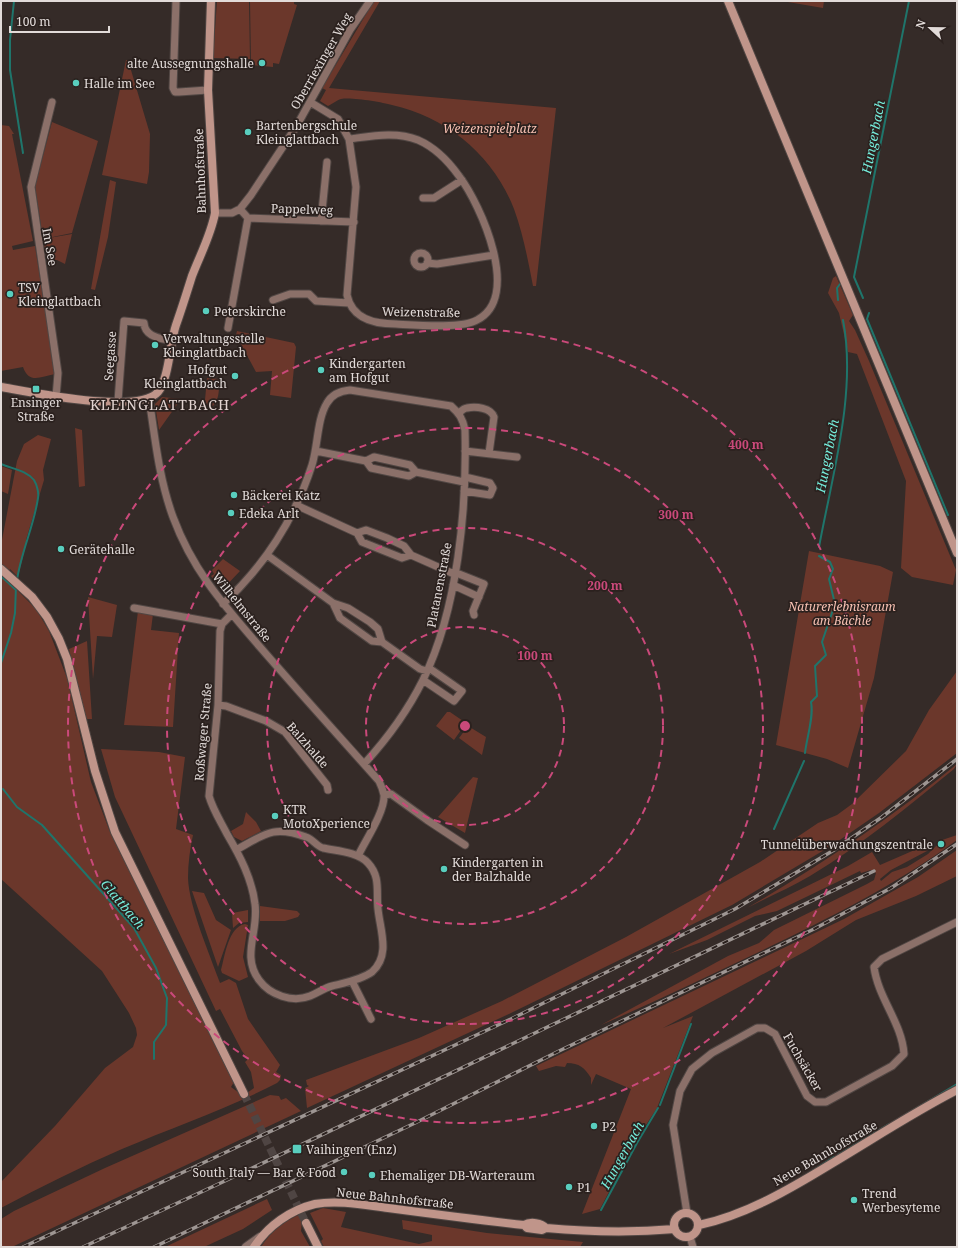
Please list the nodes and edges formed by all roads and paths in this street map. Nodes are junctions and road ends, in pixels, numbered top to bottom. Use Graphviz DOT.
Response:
graph roads {
  1 [pos="176,1"];
  2 [pos="211,1"];
  3 [pos="370,1"];
  4 [pos="728,1"];
  5 [pos="208,90"];
  6 [pos="52,102"];
  7 [pos="310,102"];
  8 [pos="349,139"];
  9 [pos="327,162"];
  10 [pos="462,180"];
  11 [pos="423,198"];
  12 [pos="240,209"];
  13 [pos="215,213"];
  14 [pos="248,218"];
  15 [pos="321,221"];
  16 [pos="354,222"];
  17 [pos="494,255"];
  18 [pos="427,263"];
  19 [pos="273,300"];
  20 [pos="349,303"];
  21 [pos="228,328"];
  22 [pos="171,341"];
  23 [pos="1,387"];
  24 [pos="56,397"];
  25 [pos="149,398"];
  26 [pos="118,401"];
  27 [pos="458,413"];
  28 [pos="316,451"];
  29 [pos="466,451"];
  30 [pos="489,453"];
  31 [pos="517,457"];
  32 [pos="366,461"];
  33 [pos="416,472"];
  34 [pos="465,480"];
  35 [pos="464,491"];
  36 [pos="296,505"];
  37 [pos="357,533"];
  38 [pos="957,553"];
  39 [pos="267,555"];
  40 [pos="411,555"];
  41 [pos="1,569"];
  42 [pos="454,573"];
  43 [pos="453,586"];
  44 [pos="479,597"];
  45 [pos="333,603"];
  46 [pos="223,604"];
  47 [pos="134,608"];
  48 [pos="232,614"];
  49 [pos="474,615"];
  50 [pos="222,624"];
  51 [pos="382,642"];
  52 [pos="428,670"];
  53 [pos="423,680"];
  54 [pos="218,705"];
  55 [pos="364,764"];
  56 [pos="328,790"];
  57 [pos="384,795"];
  58 [pos="465,845"];
  59 [pos="236,850"];
  60 [pos="358,856"];
  61 [pos="957,922"];
  62 [pos="352,981"];
  63 [pos="371,1019"];
  64 [pos="957,1090"];
  65 [pos="244,1094"];
  66 [pos="687,1213"];
  67 [pos="306,1223"];
  68 [pos="699,1225"];
  69 [pos="674,1229"];
  70 [pos="261,1237"];
  71 [pos="690,1237"];
  72 [pos="246,1247"];
  73 [pos="254,1247"];
  74 [pos="318,1247"];
  75 [pos="693,1247"];
  1 -- 5 [label="street"];
  2 -- 5 [label="main road, Bahnhofstraße"];
  3 -- 7 [label="street, Oberriexinger Weg"];
  4 -- 38 [label="main road"];
  5 -- 13 [label="main road, Bahnhofstraße"];
  6 -- 24 [label="street, Im See"];
  7 -- 8 [label="street"];
  7 -- 12 [label="street, Oberriexinger Weg"];
  8 -- 10 [label="street, Weizenstraße"];
  8 -- 16 [label="street"];
  9 -- 15 [label="street"];
  10 -- 11 [label="street"];
  10 -- 17 [label="street, Weizenstraße"];
  12 -- 13 [label="street"];
  12 -- 14 [label="street"];
  13 -- 22 [label="main road, Bahnhofstraße"];
  14 -- 15 [label="street, Pappelweg"];
  14 -- 21 [label="street"];
  15 -- 16 [label="street, Pappelweg"];
  16 -- 20 [label="street"];
  17 -- 18 [label="street"];
  17 -- 20 [label="street, Weizenstraße"];
  19 -- 20 [label="street"];
  22 -- 25 [label="main road, Bahnhofstraße"];
  22 -- 26 [label="street, Seegasse"];
  23 -- 24 [label="main road"];
  24 -- 26 [label="main road"];
  25 -- 26 [label="main road"];
  25 -- 46 [label="street, Wilhelmstraße"];
  27 -- 28 [label="street"];
  27 -- 29 [label="street, Platanenstraße"];
  27 -- 30 [label="street"];
  28 -- 32 [label="street"];
  28 -- 36 [label="street"];
  29 -- 30 [label="street"];
  29 -- 34 [label="street, Platanenstraße"];
  30 -- 31 [label="street"];
  32 -- 33 [label="street"];
  32 -- 33 [label="street"];
  33 -- 34 [label="street"];
  34 -- 35 [label="street, Platanenstraße"];
  34 -- 35 [label="street"];
  35 -- 42 [label="street, Platanenstraße"];
  36 -- 37 [label="street"];
  36 -- 39 [label="street"];
  37 -- 40 [label="street"];
  37 -- 40 [label="street"];
  39 -- 45 [label="street"];
  39 -- 46 [label="street"];
  40 -- 42 [label="street"];
  41 -- 65 [label="main road"];
  42 -- 43 [label="street, Platanenstraße"];
  42 -- 44 [label="street"];
  43 -- 44 [label="street"];
  43 -- 52 [label="street, Platanenstraße"];
  44 -- 49 [label="street"];
  45 -- 51 [label="street"];
  45 -- 51 [label="street"];
  46 -- 48 [label="street, Wilhelmstraße"];
  47 -- 50 [label="street"];
  48 -- 50 [label="street"];
  48 -- 55 [label="street, Wilhelmstraße"];
  50 -- 54 [label="street, Roßwager Straße"];
  51 -- 52 [label="street"];
  52 -- 53 [label="street, Platanenstraße"];
  52 -- 53 [label="street"];
  53 -- 55 [label="street, Platanenstraße"];
  54 -- 56 [label="street, Balzhalde"];
  54 -- 59 [label="street, Roßwager Straße"];
  55 -- 57 [label="street, Wilhelmstraße"];
  57 -- 58 [label="street"];
  57 -- 60 [label="street"];
  59 -- 60 [label="street, Roßwager Straße"];
  59 -- 62 [label="street, Roßwager Straße"];
  60 -- 62 [label="street, Roßwager Straße"];
  61 -- 66 [label="street, Fuchsäcker"];
  62 -- 63 [label="street"];
  64 -- 68 [label="main road, Neue Bahnhofstraße"];
  66 -- 68 [label="main road"];
  66 -- 69 [label="main road"];
  67 -- 74 [label="main road"];
  68 -- 71 [label="main road"];
  69 -- 70 [label="main road, Neue Bahnhofstraße"];
  69 -- 71 [label="main road"];
  70 -- 72 [label="street"];
  70 -- 73 [label="main road, Neue Bahnhofstraße"];
  71 -- 75 [label="street"];
}
